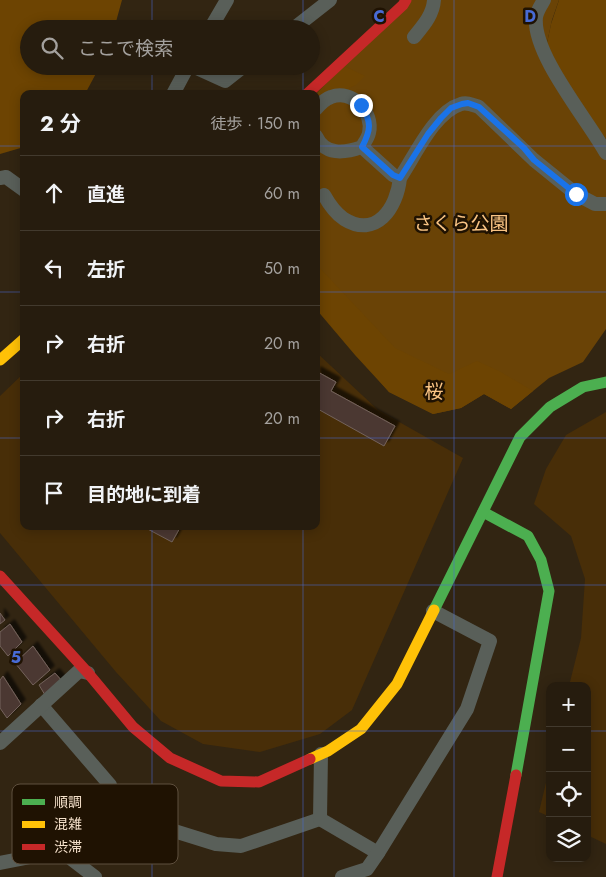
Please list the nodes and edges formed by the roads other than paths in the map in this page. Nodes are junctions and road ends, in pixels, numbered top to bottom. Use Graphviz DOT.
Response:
graph roads {
  1 [pos="226,0"];
  2 [pos="330,0"];
  3 [pos="406,0"];
  4 [pos="434,0"];
  5 [pos="544,0"];
  6 [pos="215,20"];
  7 [pos="304,20"];
  8 [pos="414,37"];
  9 [pos="185,75"];
  10 [pos="210,75"];
  11 [pos="232,75"];
  12 [pos="175,90"];
  13 [pos="311,90"];
  14 [pos="320,106"];
  15 [pos="320,142"];
  16 [pos="362,147"];
  17 [pos="606,153"];
  18 [pos="0,178"];
  19 [pos="400,178"];
  20 [pos="20,187"];
  21 [pos="324,195"];
  22 [pos="606,204"];
  23 [pos="20,343"];
  24 [pos="0,360"];
  25 [pos="606,382"];
  26 [pos="483,512"];
  27 [pos="0,576"];
  28 [pos="433,611"];
  29 [pos="88,673"];
  30 [pos="42,705"];
  31 [pos="0,743"];
  32 [pos="321,754"];
  33 [pos="109,784"];
  34 [pos="320,819"];
  35 [pos="178,832"];
  36 [pos="378,853"];
  37 [pos="78,864"];
  38 [pos="94,877"];
  39 [pos="342,877"];
  40 [pos="497,877"];
  1 -- 6 [label="street"];
  2 -- 7 [label="street"];
  3 -- 13 [label="street"];
  4 -- 8 [label="street"];
  5 -- 17 [label="street"];
  9 -- 12 [label="street"];
  10 -- 11 [label="street"];
  14 -- 16 [label="street"];
  15 -- 16 [label="street"];
  16 -- 19 [label="street"];
  18 -- 20 [label="street"];
  19 -- 21 [label="street"];
  19 -- 22 [label="street"];
  23 -- 24 [label="street"];
  25 -- 26 [label="street"];
  26 -- 28 [label="street"];
  26 -- 40 [label="street"];
  27 -- 29 [label="street"];
  28 -- 32 [label="street"];
  28 -- 36 [label="street"];
  29 -- 30 [label="street"];
  29 -- 32 [label="street"];
  30 -- 31 [label="street"];
  30 -- 33 [label="street"];
  32 -- 34 [label="street"];
  34 -- 35 [label="street"];
  34 -- 36 [label="street"];
  36 -- 39 [label="street"];
  37 -- 38 [label="street"];
}
